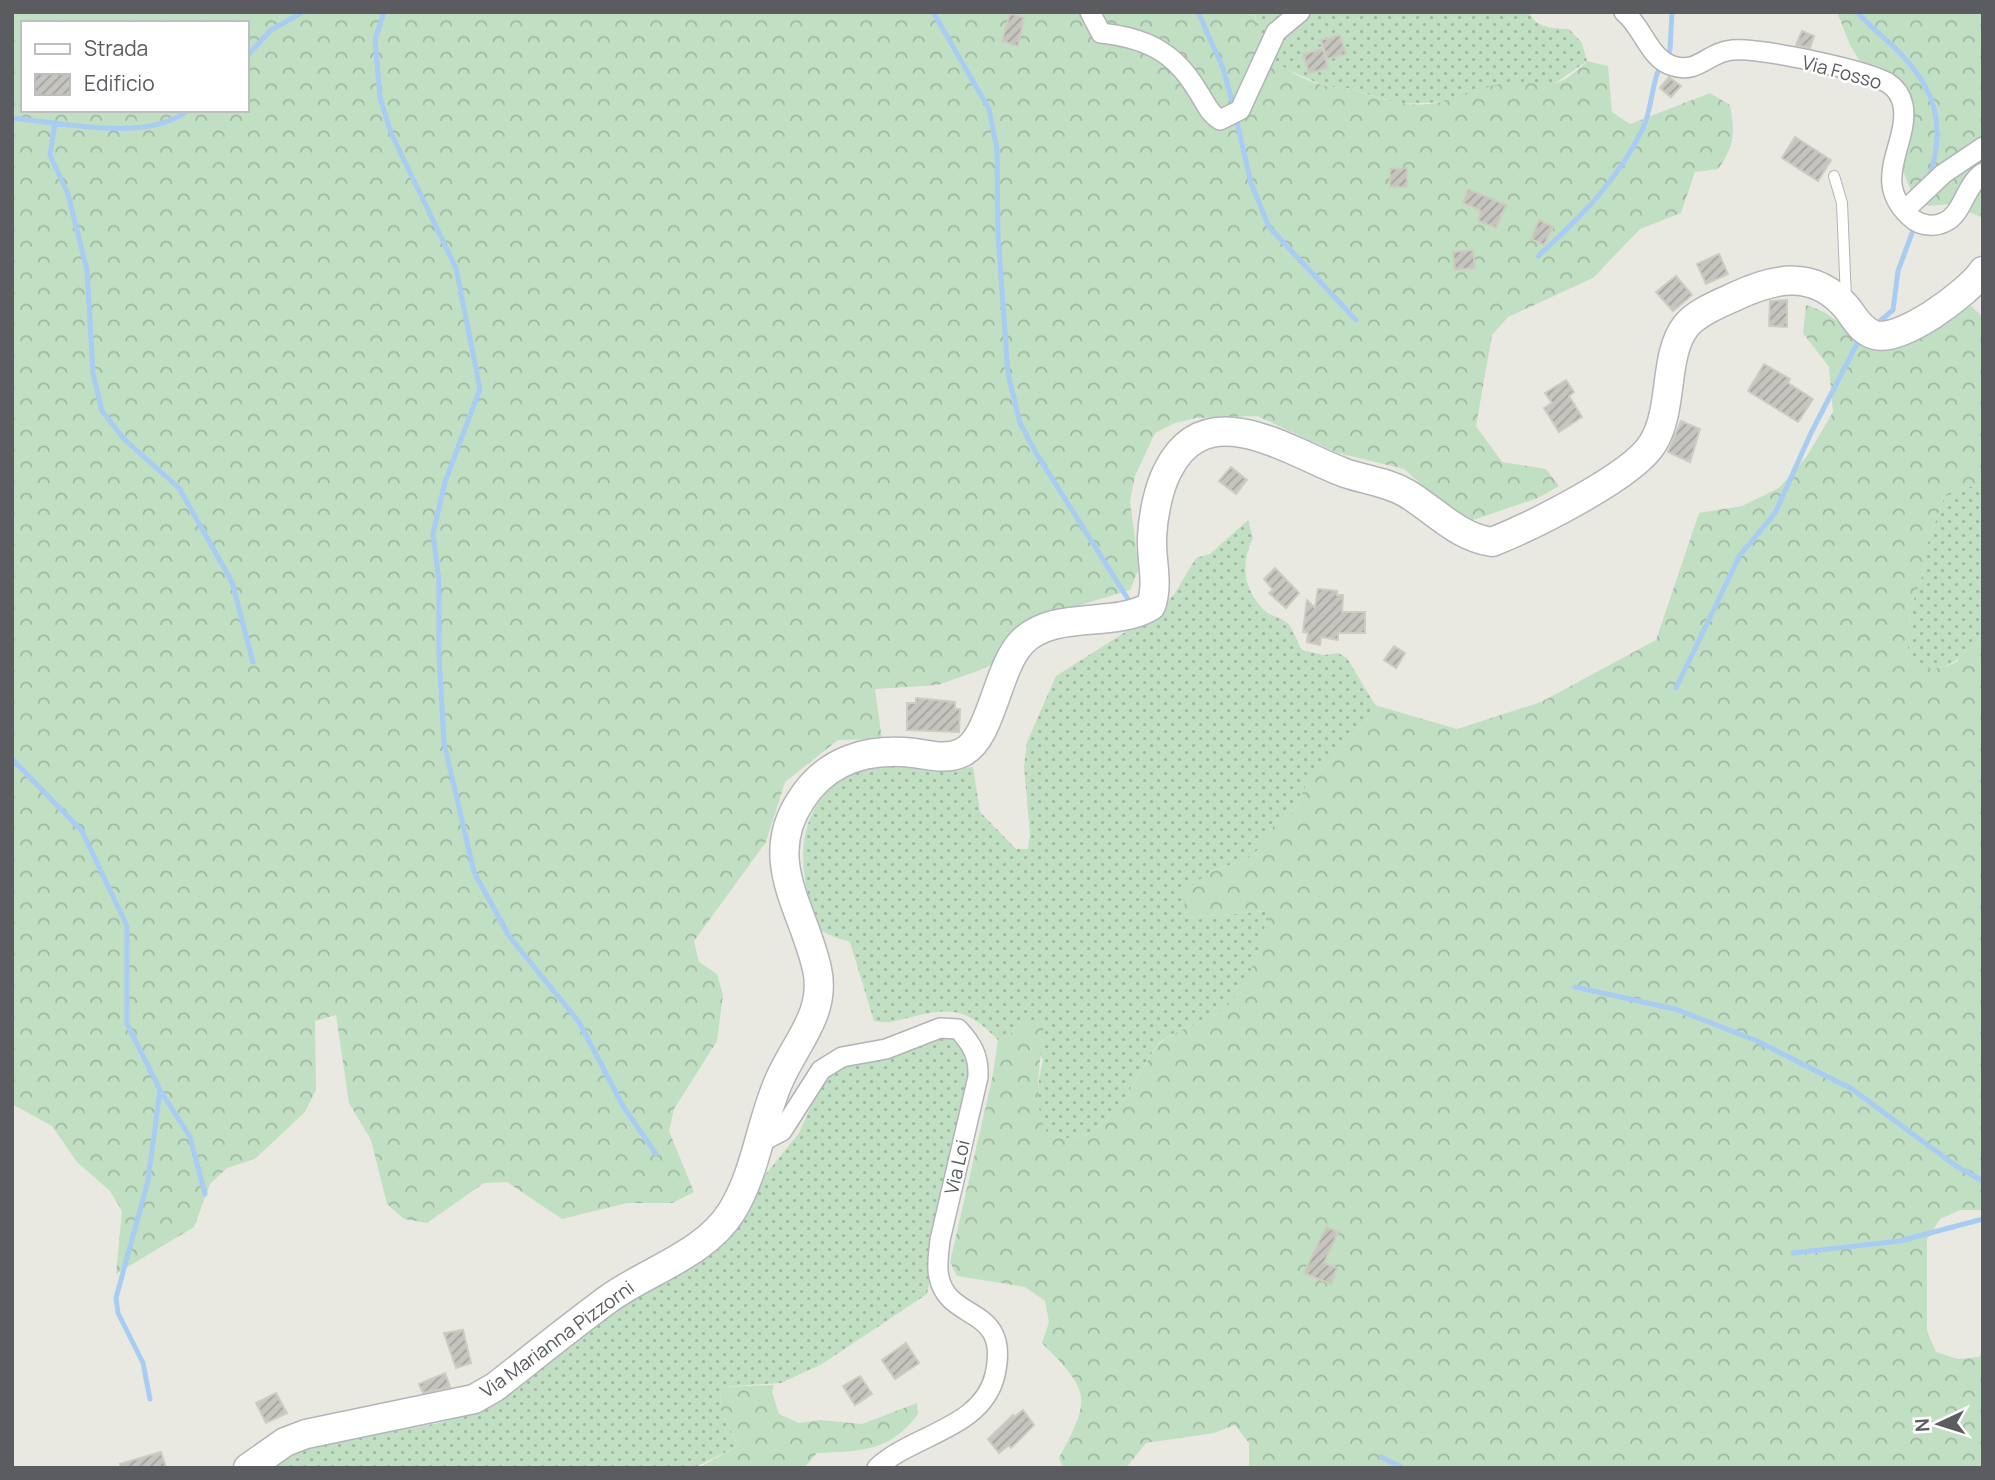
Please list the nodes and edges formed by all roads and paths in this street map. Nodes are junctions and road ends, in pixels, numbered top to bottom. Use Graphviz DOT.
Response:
graph roads {
  1 [pos="1090,12"];
  2 [pos="1300,12"];
  3 [pos="1624,12"];
  4 [pos="1983,147"];
  5 [pos="1983,173"];
  6 [pos="1834,176"];
  7 [pos="1905,210"];
  8 [pos="1983,271"];
  9 [pos="1846,307"];
  10 [pos="759,1143"];
  11 [pos="248,1468"];
  12 [pos="877,1468"];
  1 -- 2 [label="street"];
  3 -- 7 [label="street, Via Fosso"];
  4 -- 7 [label="street"];
  5 -- 7 [label="street"];
  6 -- 9 [label="lane"];
  8 -- 9 [label="main road"];
  9 -- 10 [label="main road"];
  10 -- 11 [label="main road, Via Marianna Pizzorni"];
  10 -- 12 [label="street, Via Loi"];
}
